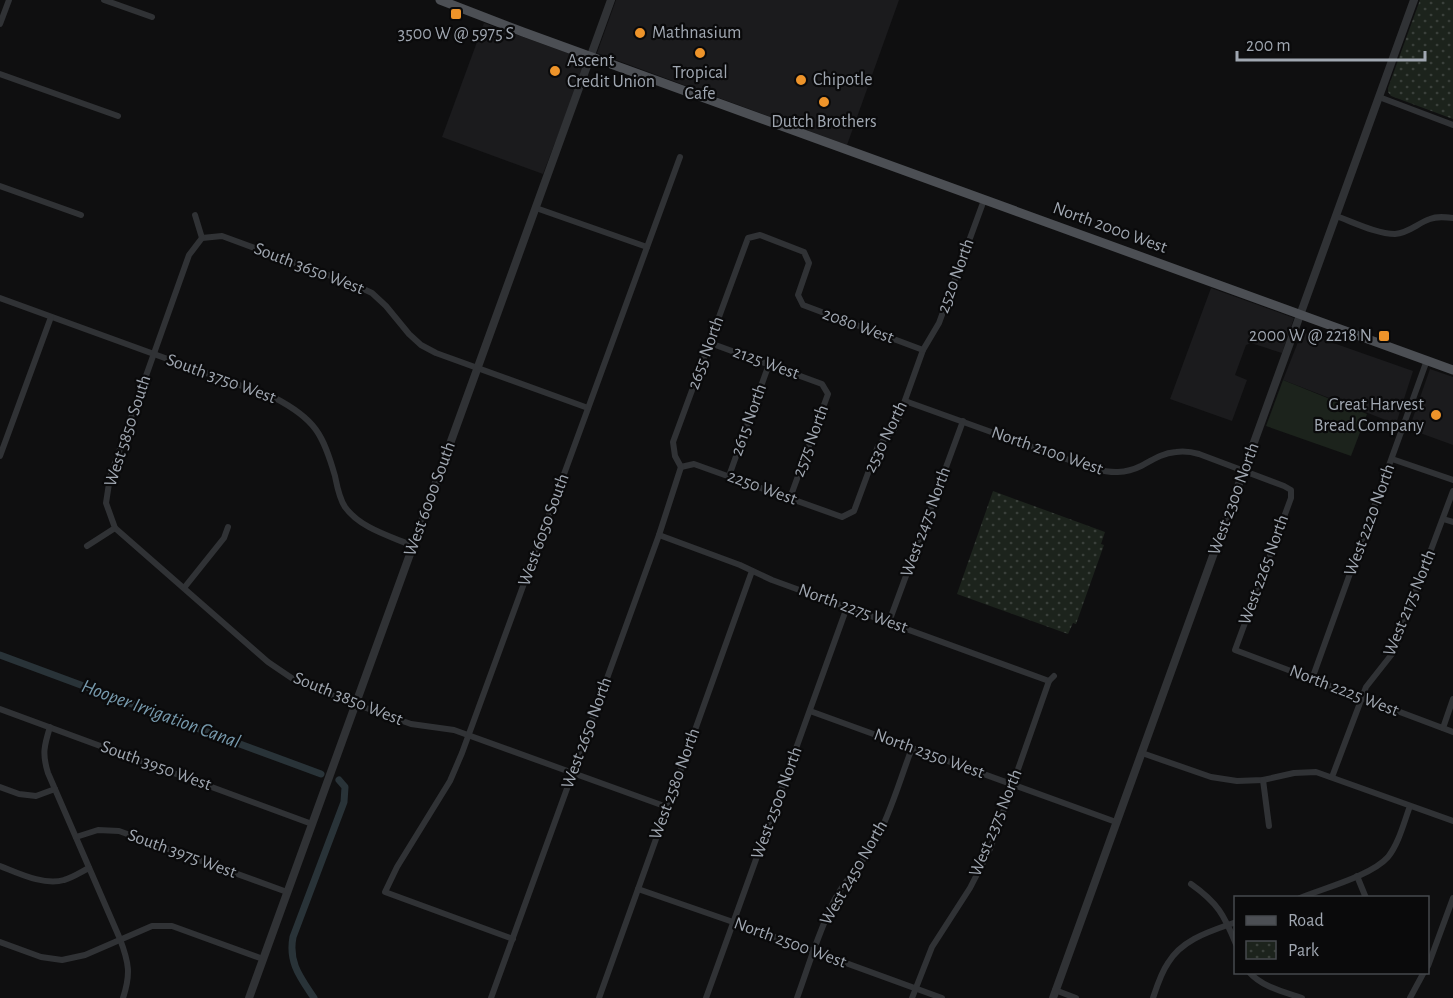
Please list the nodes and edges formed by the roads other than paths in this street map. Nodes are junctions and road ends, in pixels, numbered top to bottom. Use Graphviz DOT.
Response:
graph roads {
  1 [pos="9,0"];
  2 [pos="104,0"];
  3 [pos="440,0"];
  4 [pos="611,0"];
  5 [pos="1414,0"];
  6 [pos="152,17"];
  7 [pos="0,24"];
  8 [pos="591,57"];
  9 [pos="0,74"];
  10 [pos="1379,97"];
  11 [pos="118,116"];
  12 [pos="1453,125"];
  13 [pos="680,157"];
  14 [pos="0,186"];
  15 [pos="984,200"];
  16 [pos="536,208"];
  17 [pos="81,215"];
  18 [pos="195,215"];
  19 [pos="1336,216"];
  20 [pos="1453,218"];
  21 [pos="202,238"];
  22 [pos="647,247"];
  23 [pos="798,295"];
  24 [pos="0,298"];
  25 [pos="1301,315"];
  26 [pos="51,316"];
  27 [pos="710,343"];
  28 [pos="923,350"];
  29 [pos="154,354"];
  30 [pos="1427,360"];
  31 [pos="769,364"];
  32 [pos="477,369"];
  33 [pos="1453,370"];
  34 [pos="822,384"];
  35 [pos="905,400"];
  36 [pos="588,408"];
  37 [pos="963,421"];
  38 [pos="0,456"];
  39 [pos="1392,459"];
  40 [pos="681,467"];
  41 [pos="1245,471"];
  42 [pos="729,476"];
  43 [pos="1453,480"];
  44 [pos="1291,490"];
  45 [pos="1453,491"];
  46 [pos="790,498"];
  47 [pos="842,517"];
  48 [pos="1443,519"];
  49 [pos="1453,522"];
  50 [pos="228,527"];
  51 [pos="115,528"];
  52 [pos="659,535"];
  53 [pos="87,546"];
  54 [pos="413,546"];
  55 [pos="752,571"];
  56 [pos="184,588"];
  57 [pos="847,607"];
  58 [pos="889,622"];
  59 [pos="1235,650"];
  60 [pos="1051,679"];
  61 [pos="1312,679"];
  62 [pos="1362,698"];
  63 [pos="1453,699"];
  64 [pos="356,704"];
  65 [pos="0,709"];
  66 [pos="810,711"];
  67 [pos="50,727"];
  68 [pos="1443,728"];
  69 [pos="1453,732"];
  70 [pos="469,735"];
  71 [pos="912,748"];
  72 [pos="1142,753"];
  73 [pos="573,773"];
  74 [pos="1332,777"];
  75 [pos="1263,780"];
  76 [pos="1012,784"];
  77 [pos="0,788"];
  78 [pos="55,789"];
  79 [pos="1410,806"];
  80 [pos="667,807"];
  81 [pos="1453,821"];
  82 [pos="1116,822"];
  83 [pos="312,824"];
  84 [pos="1269,826"];
  85 [pos="76,837"];
  86 [pos="0,866"];
  87 [pos="89,868"];
  88 [pos="1357,876"];
  89 [pos="1191,884"];
  90 [pos="638,889"];
  91 [pos="287,892"];
  92 [pos="1303,896"];
  93 [pos="1366,896"];
  94 [pos="1453,898"];
  95 [pos="734,922"];
  96 [pos="1234,922"];
  97 [pos="1228,924"];
  98 [pos="120,939"];
  99 [pos="513,939"];
  100 [pos="1234,939"];
  101 [pos="0,942"];
  102 [pos="1429,944"];
  103 [pos="1436,947"];
  104 [pos="814,951"];
  105 [pos="263,959"];
  106 [pos="1429,964"];
  107 [pos="1250,974"];
  108 [pos="1423,974"];
  109 [pos="915,988"];
  110 [pos="1054,994"];
  111 [pos="123,998"];
  112 [pos="249,998"];
  113 [pos="491,998"];
  114 [pos="598,998"];
  115 [pos="706,998"];
  116 [pos="797,998"];
  117 [pos="912,998"];
  118 [pos="942,998"];
  119 [pos="1076,998"];
  120 [pos="1153,998"];
  121 [pos="1302,998"];
  122 [pos="1410,998"];
  1 -- 7 [label="street"];
  2 -- 6 [label="street"];
  3 -- 8 [label="main road, North 2000 West"];
  4 -- 8 [label="street, West 6000 South"];
  5 -- 10 [label="street, West 2300 North"];
  8 -- 15 [label="main road, North 2000 West"];
  8 -- 16 [label="street, West 6000 South"];
  9 -- 11 [label="street"];
  10 -- 12 [label="street"];
  10 -- 19 [label="street, West 2300 North"];
  13 -- 22 [label="street, West 6050 South"];
  14 -- 17 [label="street"];
  15 -- 25 [label="main road, North 2000 West"];
  15 -- 28 [label="street, 2520 North"];
  16 -- 22 [label="street"];
  16 -- 32 [label="street, West 6000 South"];
  18 -- 21 [label="street"];
  19 -- 20 [label="street"];
  19 -- 25 [label="street, West 2300 North"];
  21 -- 29 [label="street, West 5850 South"];
  21 -- 32 [label="street, South 3650 West"];
  22 -- 36 [label="street, West 6050 South"];
  23 -- 27 [label="street, 2655 North"];
  23 -- 28 [label="street, 2080 West"];
  24 -- 26 [label="street, South 3750 West"];
  25 -- 30 [label="main road, North 2000 West"];
  25 -- 41 [label="street, West 2300 North"];
  26 -- 29 [label="street, South 3750 West"];
  26 -- 38 [label="street"];
  27 -- 31 [label="street, 2125 West"];
  27 -- 40 [label="street, 2655 North"];
  28 -- 35 [label="street, 2530 North"];
  29 -- 51 [label="street, West 5850 South"];
  29 -- 54 [label="street, South 3750 West"];
  30 -- 33 [label="main road, North 2000 West"];
  30 -- 39 [label="street, West 2220 North"];
  31 -- 34 [label="street, 2125 West"];
  31 -- 42 [label="street, 2615 North"];
  32 -- 36 [label="street, South 3650 West"];
  32 -- 54 [label="street, West 6000 South"];
  34 -- 46 [label="street, 2575 North"];
  35 -- 37 [label="street, North 2100 West"];
  35 -- 47 [label="street, 2530 North"];
  36 -- 70 [label="street, West 6050 South"];
  37 -- 41 [label="street, North 2100 West"];
  37 -- 58 [label="street, West 2475 North"];
  39 -- 43 [label="street"];
  39 -- 61 [label="street, West 2220 North"];
  40 -- 42 [label="street, 2250 West"];
  40 -- 52 [label="street, West 2650 North"];
  41 -- 44 [label="street, North 2100 West"];
  41 -- 72 [label="street, West 2300 North"];
  42 -- 46 [label="street, 2250 West"];
  44 -- 59 [label="street, West 2265 North"];
  45 -- 48 [label="street, West 2175 North"];
  46 -- 47 [label="street, 2250 West"];
  48 -- 49 [label="street"];
  48 -- 62 [label="street, West 2175 North"];
  50 -- 56 [label="street"];
  51 -- 53 [label="street"];
  51 -- 56 [label="street, South 3850 West"];
  52 -- 55 [label="street, North 2275 West"];
  52 -- 73 [label="street, West 2650 North"];
  54 -- 64 [label="street, West 6000 South"];
  55 -- 57 [label="street, North 2275 West"];
  55 -- 80 [label="street, West 2580 North"];
  56 -- 64 [label="street, South 3850 West"];
  57 -- 58 [label="street, North 2275 West"];
  57 -- 66 [label="street, West 2500 North"];
  58 -- 60 [label="street, North 2275 West"];
  59 -- 61 [label="street, North 2225 West"];
  60 -- 76 [label="street, West 2375 North"];
  61 -- 62 [label="street, North 2225 West"];
  62 -- 68 [label="street, North 2225 West"];
  62 -- 74 [label="street, West 2175 North"];
  63 -- 68 [label="street"];
  64 -- 70 [label="street, South 3850 West"];
  64 -- 83 [label="street, West 6000 South"];
  65 -- 67 [label="street, South 3950 West"];
  66 -- 71 [label="street, North 2350 West"];
  66 -- 95 [label="street, West 2500 North"];
  67 -- 78 [label="street"];
  67 -- 83 [label="street, South 3950 West"];
  68 -- 69 [label="street, North 2225 West"];
  70 -- 73 [label="street, South 3850 West"];
  70 -- 99 [label="street, West 6050 South"];
  71 -- 76 [label="street, North 2350 West"];
  71 -- 104 [label="street, West 2450 North"];
  72 -- 75 [label="street"];
  72 -- 82 [label="street, West 2300 North"];
  73 -- 80 [label="street, South 3850 West"];
  73 -- 99 [label="street, West 2650 North"];
  74 -- 75 [label="street"];
  74 -- 79 [label="street"];
  75 -- 84 [label="street"];
  76 -- 82 [label="street, North 2350 West"];
  76 -- 109 [label="street, West 2375 North"];
  77 -- 78 [label="street"];
  78 -- 85 [label="street"];
  79 -- 81 [label="street"];
  79 -- 88 [label="street"];
  80 -- 90 [label="street, West 2580 North"];
  82 -- 110 [label="street, West 2300 North"];
  83 -- 91 [label="street, West 6000 South"];
  85 -- 87 [label="street"];
  85 -- 91 [label="street, South 3975 West"];
  86 -- 87 [label="street"];
  87 -- 98 [label="street"];
  88 -- 92 [label="street"];
  88 -- 93 [label="street"];
  89 -- 97 [label="street"];
  90 -- 95 [label="street, North 2500 West"];
  90 -- 114 [label="street, West 2580 North"];
  91 -- 105 [label="street, West 6000 South"];
  94 -- 103 [label="street"];
  95 -- 104 [label="street, North 2500 West"];
  95 -- 115 [label="street, West 2500 North"];
  96 -- 97 [label="street"];
  97 -- 100 [label="street"];
  97 -- 120 [label="street"];
  98 -- 101 [label="street"];
  98 -- 105 [label="street"];
  98 -- 111 [label="street"];
  99 -- 113 [label="street, West 2650 North"];
  102 -- 103 [label="street"];
  103 -- 106 [label="street"];
  104 -- 109 [label="street, North 2500 West"];
  104 -- 116 [label="street, West 2450 North"];
  105 -- 112 [label="street, West 6000 South"];
  107 -- 121 [label="street"];
  108 -- 122 [label="street"];
  109 -- 117 [label="street, West 2375 North"];
  109 -- 118 [label="street, North 2500 West"];
  110 -- 119 [label="street"];
}
